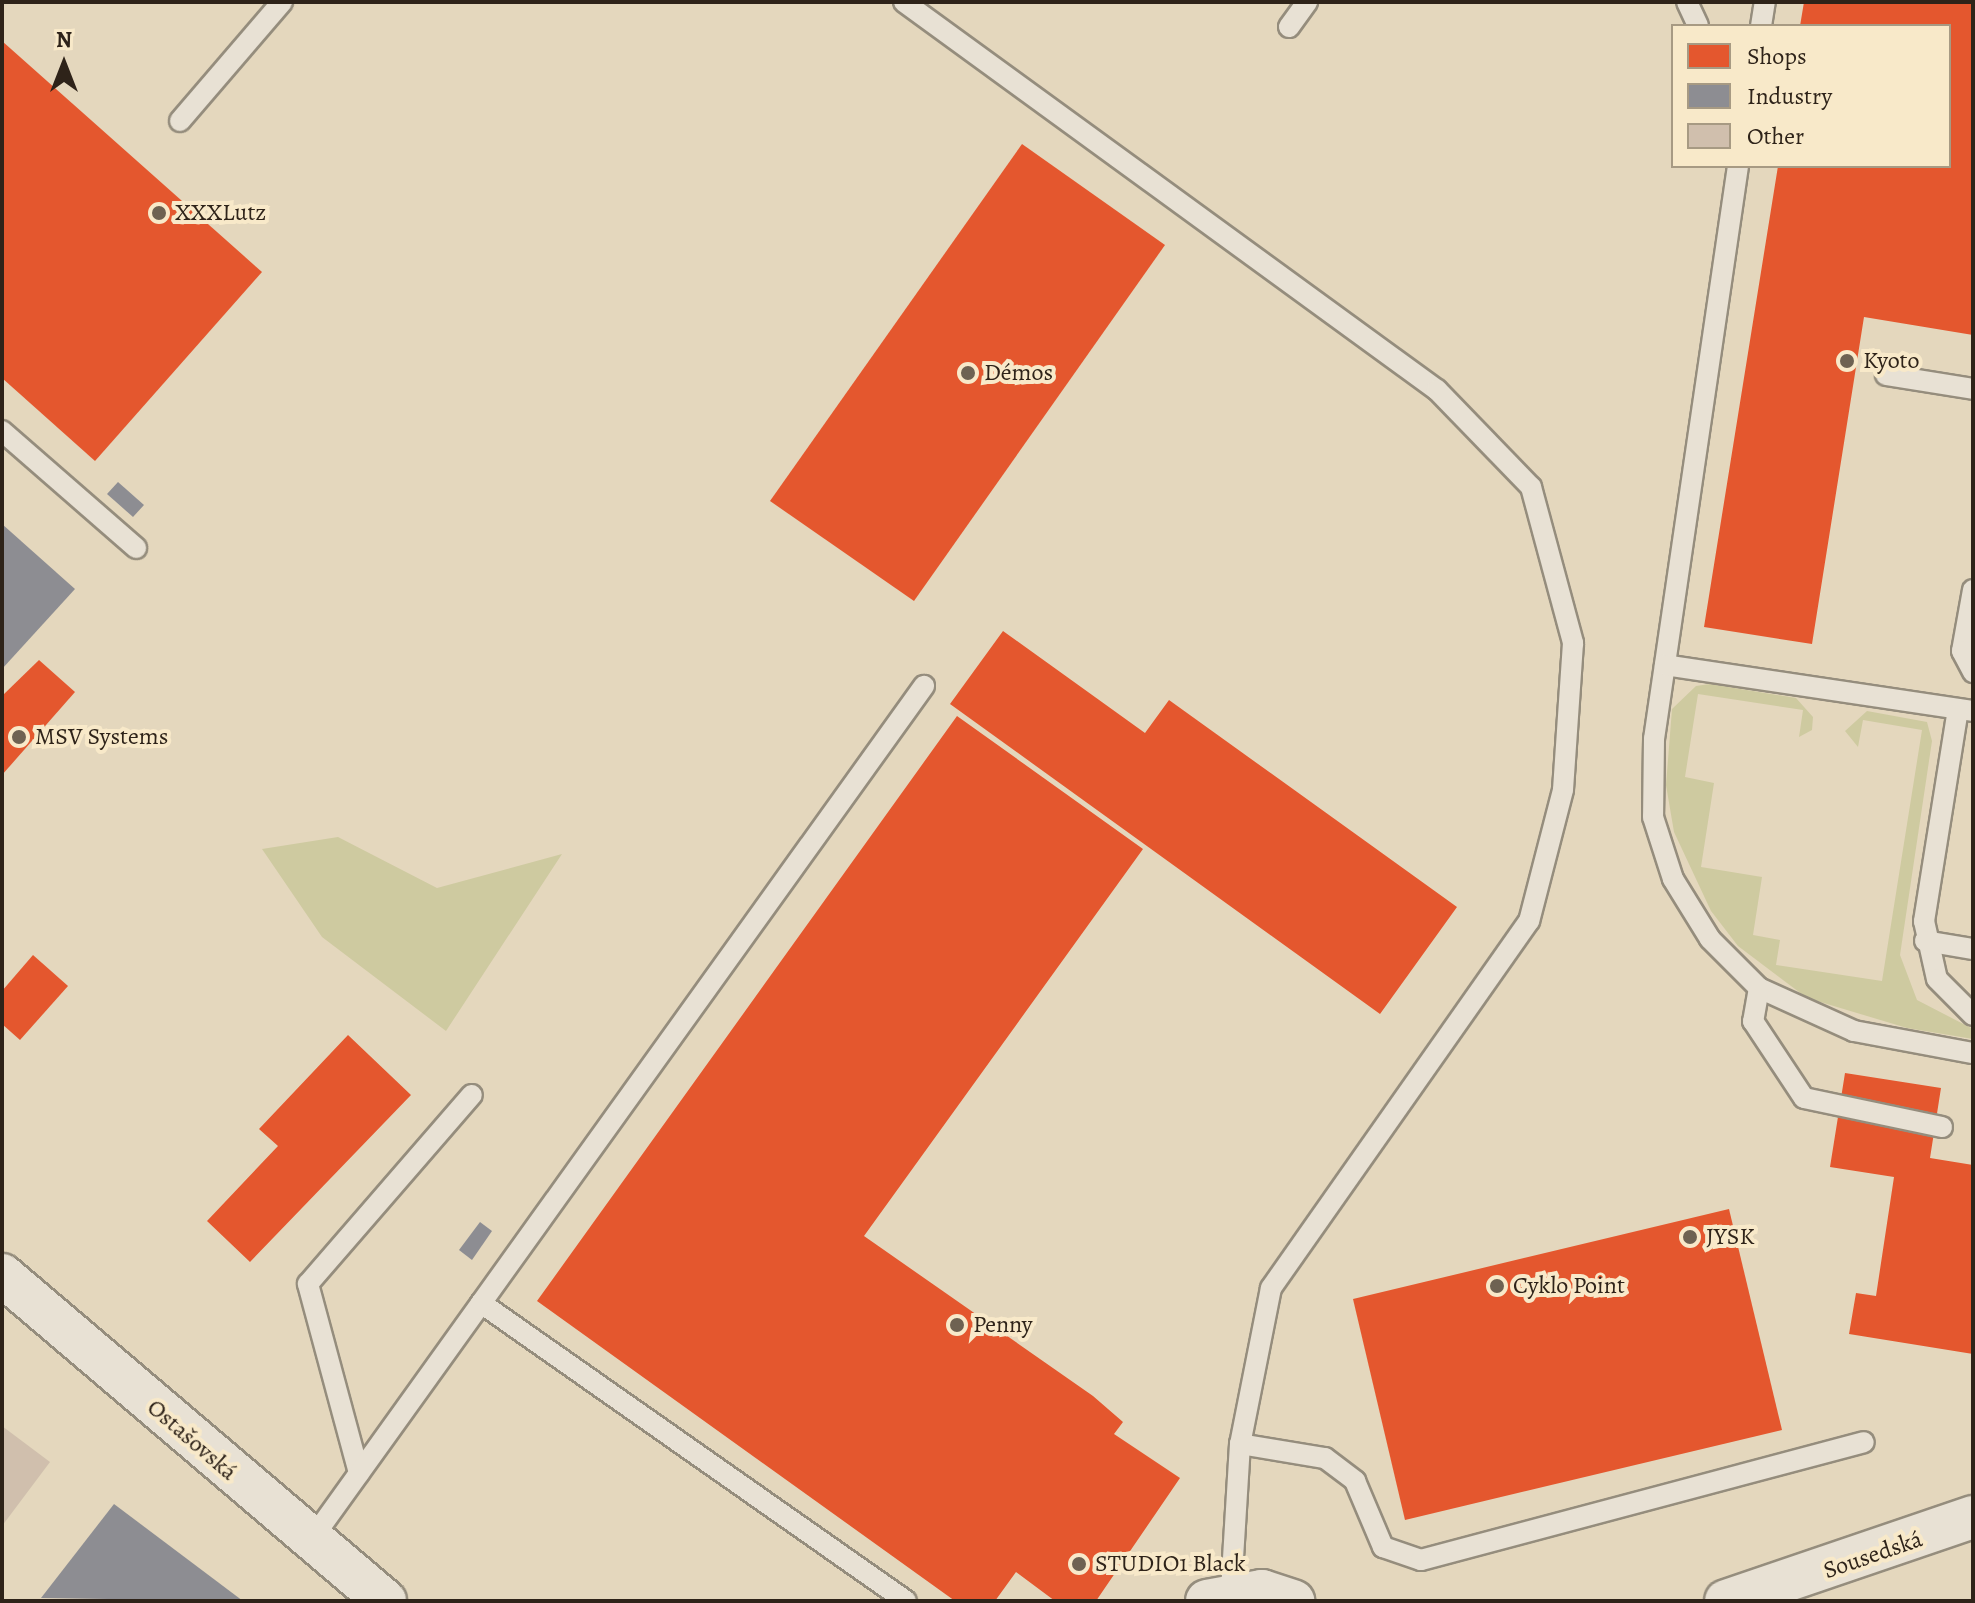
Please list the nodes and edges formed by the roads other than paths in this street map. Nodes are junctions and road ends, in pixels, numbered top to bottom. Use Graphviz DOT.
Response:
graph roads {
  1 [pos="282,2"];
  2 [pos="904,2"];
  3 [pos="1307,2"];
  4 [pos="1687,2"];
  5 [pos="1765,2"];
  6 [pos="1697,24"];
  7 [pos="1761,24"];
  8 [pos="1289,27"];
  9 [pos="180,121"];
  10 [pos="1738,168"];
  11 [pos="1886,375"];
  12 [pos="1973,389"];
  13 [pos="2,431"];
  14 [pos="136,548"];
  15 [pos="1973,590"];
  16 [pos="1665,665"];
  17 [pos="1973,672"];
  18 [pos="924,686"];
  19 [pos="1966,710"];
  20 [pos="1925,941"];
  21 [pos="1973,949"];
  22 [pos="1759,988"];
  23 [pos="1973,1015"];
  24 [pos="1973,1053"];
  25 [pos="472,1095"];
  26 [pos="1942,1127"];
  27 [pos="2,1275"];
  28 [pos="481,1303"];
  29 [pos="1864,1442"];
  30 [pos="1240,1444"];
  31 [pos="359,1473"];
  32 [pos="1973,1517"];
  33 [pos="309,1543"];
  34 [pos="1219,1596"];
  35 [pos="385,1601"];
  36 [pos="906,1601"];
  37 [pos="1293,1601"];
  38 [pos="1726,1601"];
  1 -- 9 [label="lane"];
  2 -- 30 [label="lane"];
  3 -- 8 [label="lane"];
  4 -- 6 [label="lane"];
  5 -- 7 [label="lane"];
  10 -- 16 [label="lane"];
  11 -- 12 [label="lane"];
  13 -- 14 [label="lane"];
  15 -- 17 [label="lane"];
  16 -- 19 [label="lane"];
  16 -- 22 [label="lane"];
  18 -- 28 [label="lane"];
  19 -- 20 [label="lane"];
  20 -- 21 [label="lane"];
  20 -- 23 [label="lane"];
  22 -- 24 [label="lane"];
  22 -- 26 [label="lane"];
  25 -- 31 [label="lane"];
  27 -- 33 [label="street, Ostašovská"];
  28 -- 31 [label="lane"];
  28 -- 36 [label="lane"];
  29 -- 30 [label="lane"];
  30 -- 34 [label="lane"];
  31 -- 33 [label="lane"];
  32 -- 38 [label="street, Sousedská"];
  33 -- 35 [label="street, Ostašovská"];
  34 -- 37 [label="street"];
}
